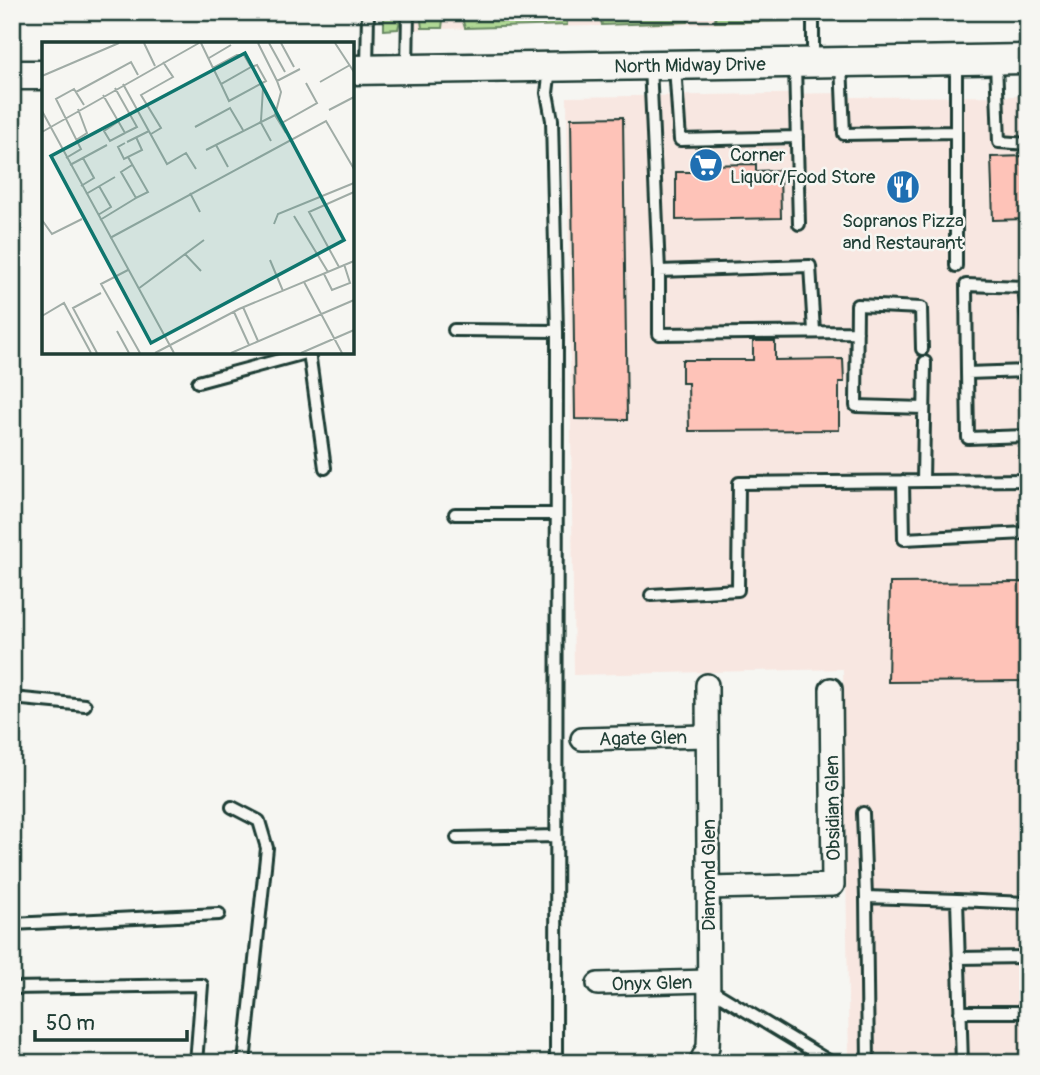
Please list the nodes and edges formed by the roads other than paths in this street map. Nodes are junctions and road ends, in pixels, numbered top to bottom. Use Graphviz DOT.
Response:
graph roads {
  1 [pos="368,12"];
  2 [pos="408,12"];
  3 [pos="813,12"];
  4 [pos="1028,59"];
  5 [pos="956,60"];
  6 [pos="996,60"];
  7 [pos="816,62"];
  8 [pos="662,65"];
  9 [pos="550,66"];
  10 [pos="360,69"];
  11 [pos="407,69"];
  12 [pos="12,75"];
  13 [pos="42,75"];
  14 [pos="956,132"];
  15 [pos="797,137"];
  16 [pos="1028,144"];
  17 [pos="799,224"];
  18 [pos="956,266"];
  19 [pos="659,271"];
  20 [pos="1028,326"];
  21 [pos="454,330"];
  22 [pos="557,331"];
  23 [pos="814,331"];
  24 [pos="857,332"];
  25 [pos="922,349"];
  26 [pos="302,354"];
  27 [pos="309,354"];
  28 [pos="925,362"];
  29 [pos="1028,371"];
  30 [pos="967,373"];
  31 [pos="198,382"];
  32 [pos="924,408"];
  33 [pos="1028,436"];
  34 [pos="325,468"];
  35 [pos="1028,480"];
  36 [pos="903,481"];
  37 [pos="923,481"];
  38 [pos="456,514"];
  39 [pos="556,514"];
  40 [pos="1028,533"];
  41 [pos="651,595"];
  42 [pos="707,685"];
  43 [pos="831,689"];
  44 [pos="12,698"];
  45 [pos="85,705"];
  46 [pos="706,736"];
  47 [pos="582,739"];
  48 [pos="232,807"];
  49 [pos="863,813"];
  50 [pos="556,835"];
  51 [pos="457,838"];
  52 [pos="709,888"];
  53 [pos="866,897"];
  54 [pos="957,900"];
  55 [pos="1028,903"];
  56 [pos="219,914"];
  57 [pos="12,924"];
  58 [pos="1028,957"];
  59 [pos="958,958"];
  60 [pos="598,984"];
  61 [pos="708,985"];
  62 [pos="12,988"];
  63 [pos="960,1012"];
  64 [pos="1028,1012"];
  65 [pos="196,1063"];
  66 [pos="244,1063"];
  67 [pos="556,1063"];
  68 [pos="699,1063"];
  69 [pos="832,1063"];
  70 [pos="868,1063"];
  71 [pos="962,1063"];
  1 -- 10 [label="lane"];
  2 -- 11 [label="lane"];
  3 -- 7 [label="lane"];
  4 -- 6 [label="street, North Midway Drive"];
  5 -- 6 [label="street, North Midway Drive"];
  5 -- 7 [label="street, North Midway Drive"];
  5 -- 14 [label="lane"];
  6 -- 16 [label="lane"];
  7 -- 8 [label="street, North Midway Drive"];
  7 -- 14 [label="lane"];
  7 -- 15 [label="lane"];
  8 -- 9 [label="street, North Midway Drive"];
  8 -- 15 [label="lane"];
  8 -- 19 [label="lane"];
  9 -- 11 [label="street, North Midway Drive"];
  9 -- 22 [label="lane"];
  10 -- 11 [label="street, North Midway Drive"];
  12 -- 13 [label="street"];
  14 -- 18 [label="lane"];
  15 -- 17 [label="lane"];
  19 -- 23 [label="lane"];
  19 -- 23 [label="lane"];
  20 -- 30 [label="lane"];
  21 -- 22 [label="lane"];
  22 -- 39 [label="lane"];
  23 -- 24 [label="lane"];
  24 -- 25 [label="lane"];
  24 -- 32 [label="lane"];
  26 -- 31 [label="lane"];
  27 -- 34 [label="lane"];
  28 -- 32 [label="lane"];
  29 -- 30 [label="lane"];
  30 -- 33 [label="lane"];
  32 -- 37 [label="lane"];
  35 -- 37 [label="lane"];
  36 -- 37 [label="lane"];
  36 -- 40 [label="lane"];
  36 -- 41 [label="lane"];
  38 -- 39 [label="lane"];
  39 -- 50 [label="lane"];
  42 -- 46 [label="street, Diamond Glen"];
  43 -- 52 [label="street, Obsidian Glen"];
  44 -- 45 [label="lane"];
  46 -- 47 [label="street, Agate Glen"];
  46 -- 52 [label="street, Diamond Glen"];
  48 -- 66 [label="lane"];
  49 -- 53 [label="lane"];
  50 -- 51 [label="lane"];
  50 -- 67 [label="lane"];
  52 -- 61 [label="street, Diamond Glen"];
  53 -- 54 [label="lane"];
  53 -- 70 [label="lane"];
  54 -- 55 [label="lane"];
  54 -- 59 [label="lane"];
  56 -- 57 [label="lane"];
  58 -- 59 [label="lane"];
  59 -- 63 [label="lane"];
  60 -- 61 [label="street, Onyx Glen"];
  61 -- 68 [label="street, Diamond Glen"];
  61 -- 69 [label="lane, Onyx Glen"];
  62 -- 65 [label="lane"];
  63 -- 64 [label="lane"];
  63 -- 71 [label="lane"];
}
